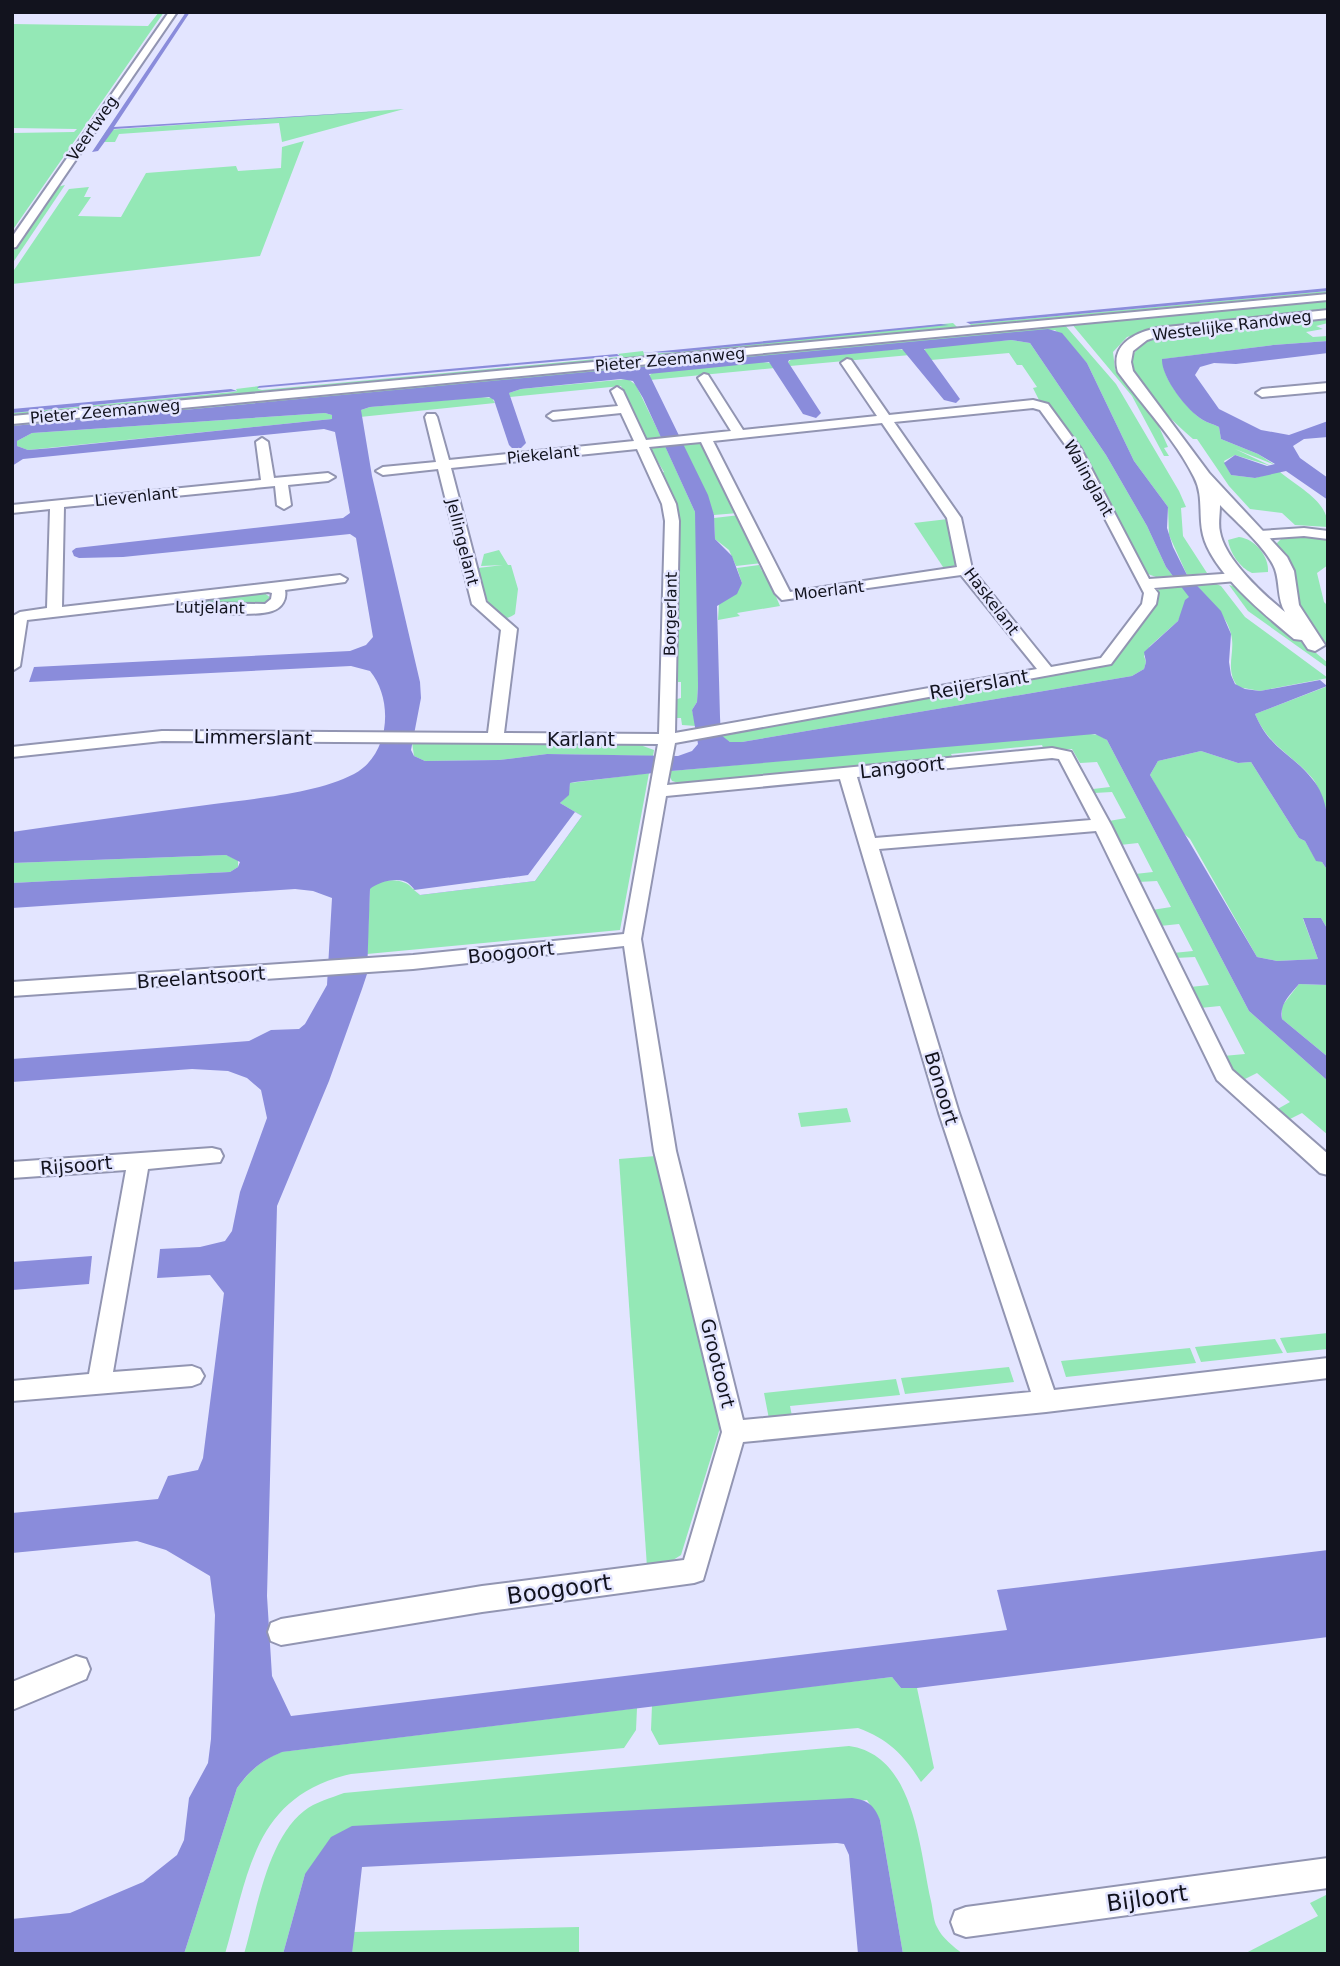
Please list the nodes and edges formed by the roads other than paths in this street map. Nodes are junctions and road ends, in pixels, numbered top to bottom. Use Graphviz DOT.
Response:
graph roads {
  1 [pos="173,12"];
  2 [pos="12,245"];
  3 [pos="1328,298"];
  4 [pos="1328,314"];
  5 [pos="847,363"];
  6 [pos="704,378"];
  7 [pos="1328,387"];
  8 [pos="617,391"];
  9 [pos="1262,393"];
  10 [pos="626,410"];
  11 [pos="553,416"];
  12 [pos="431,417"];
  13 [pos="884,418"];
  14 [pos="12,420"];
  15 [pos="738,433"];
  16 [pos="699,437"];
  17 [pos="262,442"];
  18 [pos="645,443"];
  19 [pos="443,465"];
  20 [pos="383,471"];
  21 [pos="328,477"];
  22 [pos="1203,477"];
  23 [pos="274,482"];
  24 [pos="57,504"];
  25 [pos="284,505"];
  26 [pos="12,509"];
  27 [pos="1211,532"];
  28 [pos="1260,535"];
  29 [pos="1328,535"];
  30 [pos="965,570"];
  31 [pos="1237,577"];
  32 [pos="340,579"];
  33 [pos="1208,579"];
  34 [pos="1286,579"];
  35 [pos="1163,582"];
  36 [pos="1144,583"];
  37 [pos="54,611"];
  38 [pos="1322,650"];
  39 [pos="12,666"];
  40 [pos="1047,672"];
  41 [pos="495,739"];
  42 [pos="666,744"];
  43 [pos="12,752"];
  44 [pos="847,773"];
  45 [pos="661,784"];
  46 [pos="1102,825"];
  47 [pos="867,844"];
  48 [pos="632,939"];
  49 [pos="389,964"];
  50 [pos="12,989"];
  51 [pos="212,1156"];
  52 [pos="139,1160"];
  53 [pos="1328,1167"];
  54 [pos="12,1170"];
  55 [pos="1328,1368"];
  56 [pos="192,1376"];
  57 [pos="99,1384"];
  58 [pos="12,1391"];
  59 [pos="1046,1401"];
  60 [pos="734,1432"];
  61 [pos="281,1632"];
  62 [pos="76,1669"];
  63 [pos="12,1696"];
  64 [pos="1328,1873"];
  65 [pos="966,1922"];
  1 -- 2 [label="street, Veertweg"];
  3 -- 14 [label="street, Pieter Zeemanweg"];
  4 -- 22 [label="street, Westelijke Randweg"];
  5 -- 13 [label="street"];
  6 -- 15 [label="street"];
  7 -- 9 [label="street"];
  8 -- 10 [label="street"];
  10 -- 11 [label="street, Piekelant"];
  10 -- 18 [label="street"];
  12 -- 19 [label="street, Jellingelant"];
  13 -- 15 [label="street, Walinglant"];
  13 -- 30 [label="street, Haskelant"];
  13 -- 36 [label="street, Walinglant"];
  15 -- 16 [label="street, Walinglant"];
  16 -- 18 [label="street, Walinglant"];
  16 -- 30 [label="street, Moerlant"];
  17 -- 23 [label="street"];
  18 -- 19 [label="street, Piekelant"];
  18 -- 42 [label="street, Borgerlant"];
  19 -- 20 [label="street"];
  19 -- 41 [label="street, Jellingelant"];
  21 -- 23 [label="street, Lievenlant"];
  22 -- 27 [label="street, Westelijke Randweg"];
  22 -- 28 [label="street, Westelijke Randweg"];
  23 -- 24 [label="street, Lievenlant"];
  23 -- 25 [label="street"];
  24 -- 26 [label="street, Lievenlant"];
  24 -- 37 [label="street"];
  27 -- 28 [label="street"];
  27 -- 31 [label="street, Westelijke Randweg"];
  28 -- 29 [label="street"];
  28 -- 34 [label="street, Westelijke Randweg"];
  30 -- 40 [label="street, Haskelant"];
  31 -- 33 [label="street"];
  31 -- 34 [label="street"];
  31 -- 38 [label="street, Westelijke Randweg"];
  32 -- 37 [label="street, Lutjelant"];
  33 -- 35 [label="street"];
  34 -- 38 [label="street, Westelijke Randweg"];
  35 -- 36 [label="street"];
  36 -- 40 [label="street, Reijerslant"];
  37 -- 39 [label="street, Lutjelant"];
  40 -- 42 [label="street, Reijerslant"];
  41 -- 42 [label="street, Karlant"];
  41 -- 43 [label="street, Limmerslant"];
  42 -- 45 [label="street, Borgerlant"];
  44 -- 45 [label="street, Langoort"];
  44 -- 46 [label="street, Langoort"];
  44 -- 47 [label="street, Bonoort"];
  45 -- 48 [label="street, Grootoort"];
  46 -- 47 [label="street"];
  46 -- 53 [label="street, Langoort"];
  47 -- 59 [label="street, Bonoort"];
  48 -- 49 [label="street, Boogoort"];
  48 -- 60 [label="street, Grootoort"];
  49 -- 50 [label="street, Breelantsoort"];
  51 -- 52 [label="street, Rijsoort"];
  52 -- 54 [label="street, Rijsoort"];
  52 -- 57 [label="street, Rijsoort"];
  55 -- 59 [label="street, Grootoort"];
  56 -- 57 [label="street"];
  57 -- 58 [label="street"];
  59 -- 60 [label="street, Grootoort"];
  60 -- 61 [label="street, Boogoort"];
  62 -- 63 [label="street"];
  64 -- 65 [label="street, Bijloort"];
}
